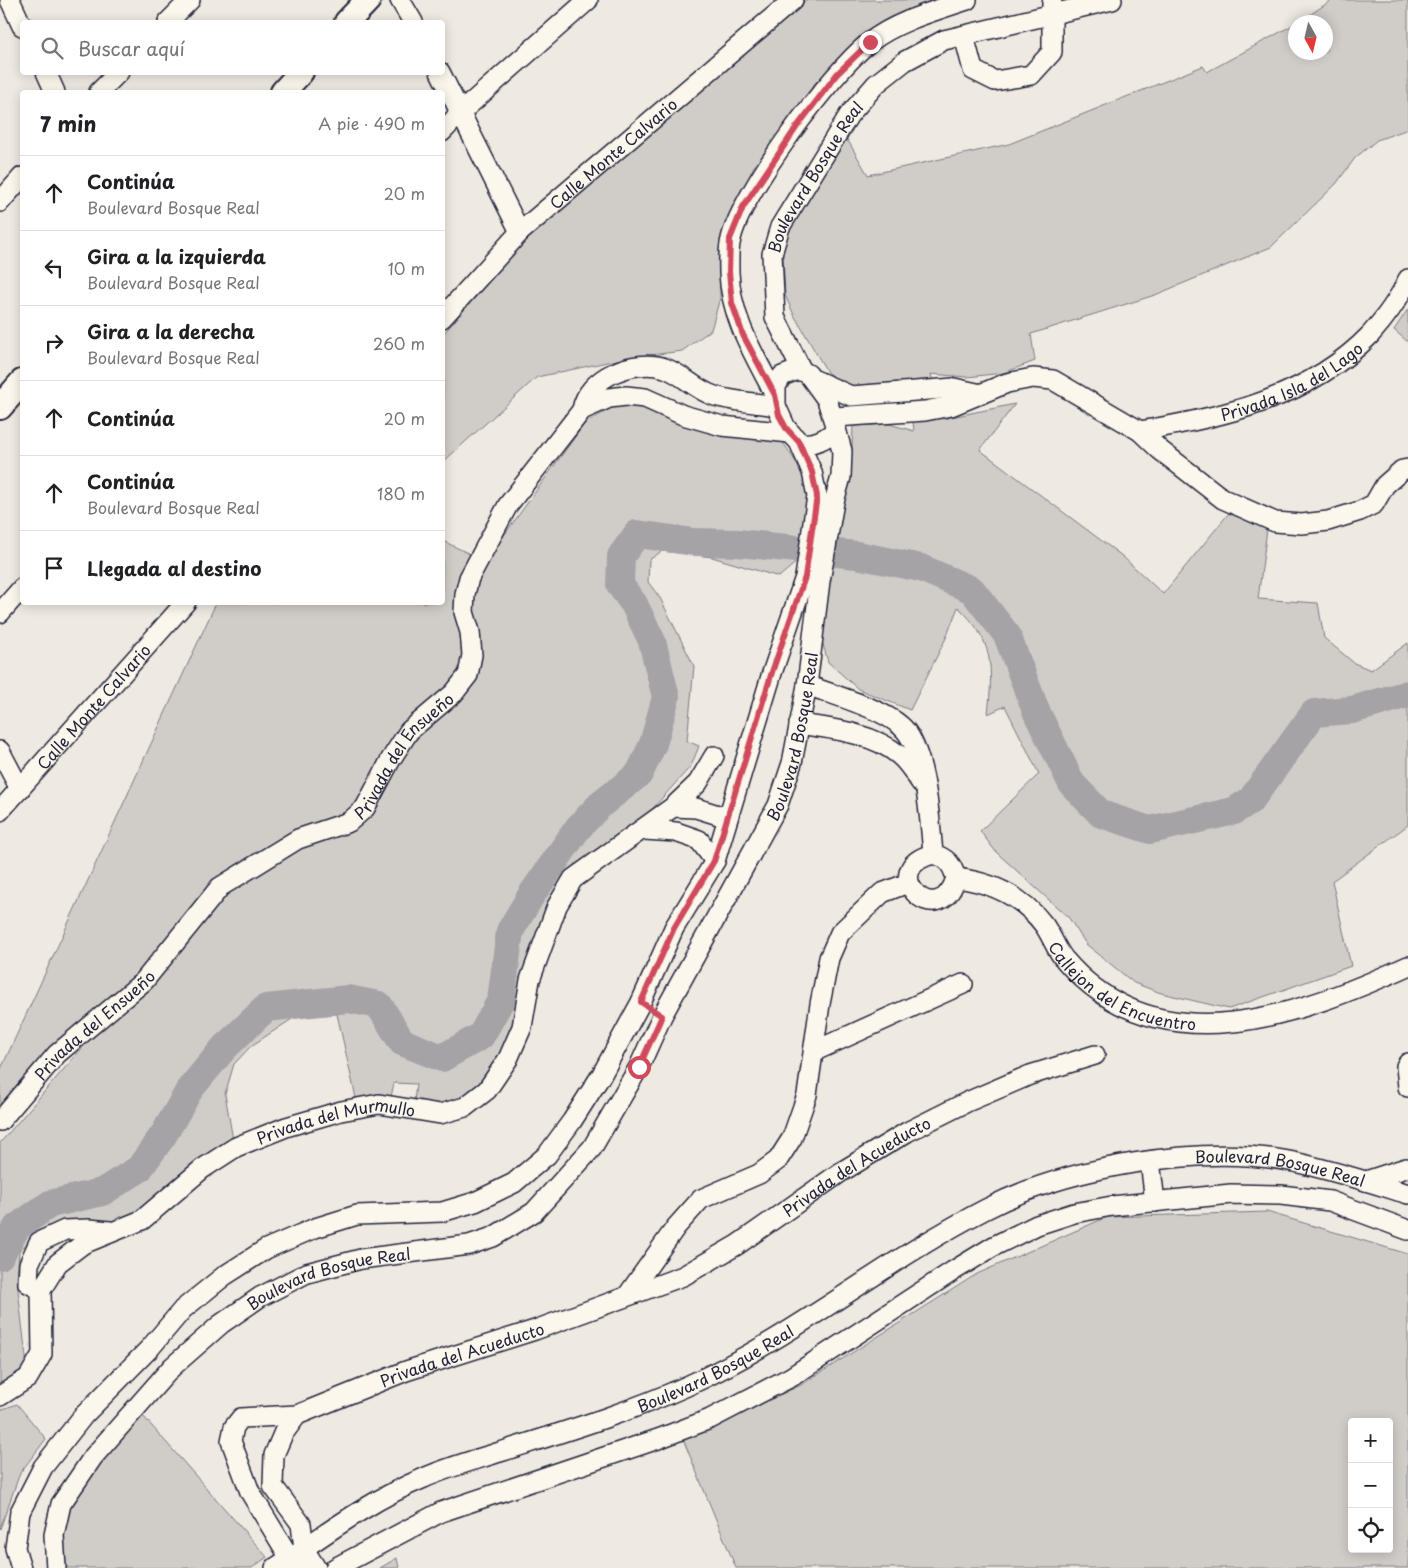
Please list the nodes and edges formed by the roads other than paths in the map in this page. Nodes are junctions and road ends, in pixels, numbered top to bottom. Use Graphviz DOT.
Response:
graph roads {
  1 [pos="10,0"];
  2 [pos="190,0"];
  3 [pos="368,0"];
  4 [pos="400,0"];
  5 [pos="588,0"];
  6 [pos="793,0"];
  7 [pos="967,0"];
  8 [pos="1112,0"];
  9 [pos="1052,7"];
  10 [pos="944,8"];
  11 [pos="170,20"];
  12 [pos="349,20"];
  13 [pos="412,20"];
  14 [pos="20,22"];
  15 [pos="964,36"];
  16 [pos="47,75"];
  17 [pos="116,75"];
  18 [pos="298,75"];
  19 [pos="442,75"];
  20 [pos="54,90"];
  21 [pos="101,90"];
  22 [pos="285,90"];
  23 [pos="462,112"];
  24 [pos="445,129"];
  25 [pos="20,179"];
  26 [pos="0,202"];
  27 [pos="520,232"];
  28 [pos="1408,279"];
  29 [pos="445,315"];
  30 [pos="807,375"];
  31 [pos="20,384"];
  32 [pos="981,394"];
  33 [pos="712,395"];
  34 [pos="776,401"];
  35 [pos="0,407"];
  36 [pos="582,410"];
  37 [pos="704,422"];
  38 [pos="836,423"];
  39 [pos="1140,431"];
  40 [pos="794,438"];
  41 [pos="1408,468"];
  42 [pos="825,499"];
  43 [pos="812,579"];
  44 [pos="20,590"];
  45 [pos="183,605"];
  46 [pos="0,613"];
  47 [pos="807,685"];
  48 [pos="869,709"];
  49 [pos="800,724"];
  50 [pos="861,736"];
  51 [pos="0,751"];
  52 [pos="714,756"];
  53 [pos="20,789"];
  54 [pos="927,790"];
  55 [pos="673,807"];
  56 [pos="0,811"];
  57 [pos="728,818"];
  58 [pos="644,830"];
  59 [pos="933,854"];
  60 [pos="714,861"];
  61 [pos="956,878"];
  62 [pos="908,883"];
  63 [pos="1408,966"];
  64 [pos="963,984"];
  65 [pos="641,1002"];
  66 [pos="662,1016"];
  67 [pos="815,1051"];
  68 [pos="1094,1055"];
  69 [pos="1408,1063"];
  70 [pos="1408,1087"];
  71 [pos="0,1122"];
  72 [pos="1150,1161"];
  73 [pos="1407,1169"];
  74 [pos="1366,1181"];
  75 [pos="1408,1194"];
  76 [pos="1155,1202"];
  77 [pos="1408,1230"];
  78 [pos="117,1232"];
  79 [pos="41,1290"];
  80 [pos="627,1296"];
  81 [pos="150,1348"];
  82 [pos="172,1367"];
  83 [pos="0,1396"];
  84 [pos="297,1415"];
  85 [pos="273,1486"];
  86 [pos="250,1492"];
  87 [pos="291,1561"];
  88 [pos="20,1568"];
  89 [pos="56,1568"];
  90 [pos="316,1568"];
  91 [pos="335,1568"];
  1 -- 14 [label="street"];
  2 -- 11 [label="street"];
  3 -- 12 [label="main road"];
  4 -- 13 [label="street"];
  5 -- 23 [label="street"];
  6 -- 27 [label="street, Calle Monte Calvario"];
  7 -- 10 [label="street"];
  8 -- 9 [label="street, Boulevard Bosque Real"];
  9 -- 15 [label="street, Boulevard Bosque Real"];
  9 -- 15 [label="street"];
  10 -- 15 [label="street"];
  10 -- 34 [label="street"];
  15 -- 30 [label="street, Boulevard Bosque Real"];
  16 -- 20 [label="street"];
  17 -- 21 [label="street"];
  18 -- 22 [label="main road"];
  19 -- 23 [label="street"];
  23 -- 24 [label="street"];
  23 -- 27 [label="street"];
  25 -- 26 [label="street"];
  27 -- 29 [label="street, Calle Monte Calvario"];
  28 -- 39 [label="street, Privada Isla del Lago"];
  30 -- 32 [label="street"];
  30 -- 34 [label="street"];
  30 -- 38 [label="street"];
  31 -- 35 [label="main road"];
  32 -- 38 [label="street"];
  32 -- 39 [label="street"];
  33 -- 34 [label="street, Privada del Ensueño"];
  33 -- 36 [label="street, Privada del Ensueño"];
  33 -- 37 [label="street"];
  34 -- 40 [label="street"];
  36 -- 37 [label="street, Privada del Ensueño"];
  36 -- 71 [label="street, Privada del Ensueño"];
  37 -- 40 [label="street, Privada del Ensueño"];
  38 -- 40 [label="street"];
  38 -- 42 [label="street, Boulevard Bosque Real"];
  39 -- 41 [label="street"];
  40 -- 42 [label="street, Boulevard Bosque Real"];
  42 -- 43 [label="street, Boulevard Bosque Real"];
  43 -- 47 [label="street, Boulevard Bosque Real"];
  43 -- 57 [label="street, Boulevard Bosque Real"];
  44 -- 46 [label="street"];
  45 -- 53 [label="street, Calle Monte Calvario"];
  47 -- 48 [label="street"];
  47 -- 49 [label="street, Boulevard Bosque Real"];
  48 -- 50 [label="street"];
  48 -- 54 [label="street"];
  49 -- 50 [label="street"];
  49 -- 66 [label="street, Boulevard Bosque Real"];
  50 -- 54 [label="street"];
  51 -- 53 [label="street"];
  52 -- 55 [label="street, Privada del Murmullo"];
  53 -- 56 [label="street, Calle Monte Calvario"];
  54 -- 59 [label="street"];
  55 -- 57 [label="street"];
  55 -- 58 [label="street, Privada del Murmullo"];
  57 -- 60 [label="street, Boulevard Bosque Real"];
  58 -- 60 [label="street"];
  58 -- 78 [label="street, Privada del Murmullo"];
  59 -- 61 [label="street"];
  59 -- 62 [label="street"];
  60 -- 65 [label="street, Boulevard Bosque Real"];
  61 -- 62 [label="street"];
  61 -- 63 [label="street, Callejon del Encuentro"];
  62 -- 67 [label="street"];
  64 -- 67 [label="street"];
  65 -- 66 [label="street"];
  65 -- 81 [label="street, Boulevard Bosque Real"];
  66 -- 82 [label="street, Boulevard Bosque Real"];
  67 -- 80 [label="street"];
  68 -- 80 [label="street, Privada del Acueducto"];
  69 -- 70 [label="street"];
  72 -- 74 [label="street, Boulevard Bosque Real"];
  72 -- 76 [label="street"];
  72 -- 87 [label="street, Boulevard Bosque Real"];
  73 -- 74 [label="street"];
  74 -- 75 [label="street, Boulevard Bosque Real"];
  76 -- 77 [label="street, Boulevard Bosque Real"];
  76 -- 91 [label="street, Boulevard Bosque Real"];
  78 -- 79 [label="street, Privada del Murmullo"];
  78 -- 79 [label="street"];
  79 -- 83 [label="street"];
  80 -- 84 [label="street, Privada del Acueducto"];
  81 -- 82 [label="street"];
  81 -- 88 [label="street, Boulevard Bosque Real"];
  82 -- 89 [label="street, Boulevard Bosque Real"];
  84 -- 85 [label="street"];
  84 -- 86 [label="street, Privada del Acueducto"];
  85 -- 86 [label="street"];
  85 -- 87 [label="street, Privada del Acueducto"];
  86 -- 87 [label="street, Privada del Acueducto"];
  87 -- 90 [label="street, Privada del Acueducto"];
}
